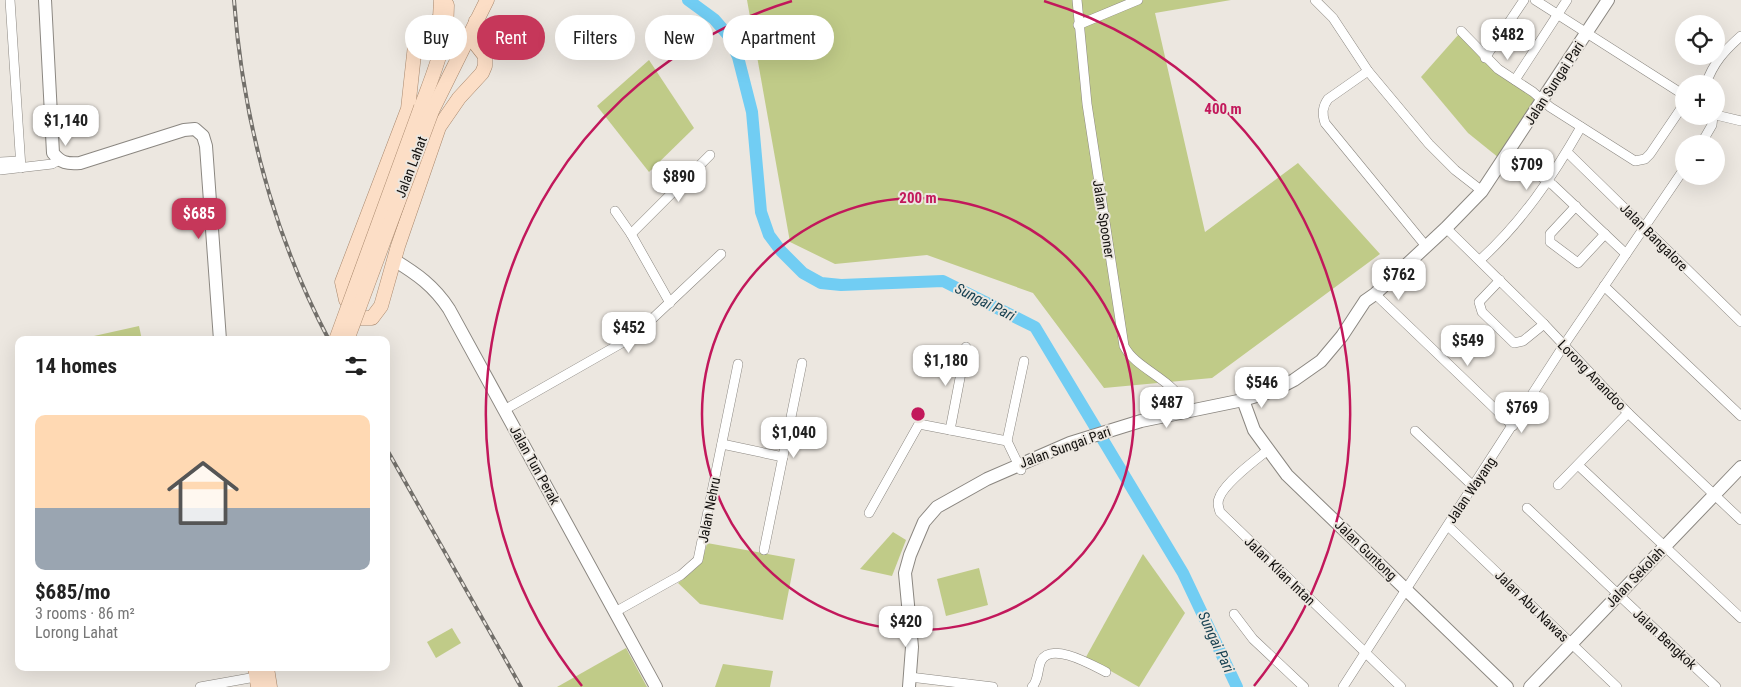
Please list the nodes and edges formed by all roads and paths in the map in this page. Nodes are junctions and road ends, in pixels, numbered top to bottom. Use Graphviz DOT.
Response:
graph roads {
  1 [pos="10,0"];
  2 [pos="45,0"];
  3 [pos="441,0"];
  4 [pos="447,0"];
  5 [pos="487,0"];
  6 [pos="1077,0"];
  7 [pos="1138,0"];
  8 [pos="1315,0"];
  9 [pos="1524,0"];
  10 [pos="1535,0"];
  11 [pos="1567,0"];
  12 [pos="1608,0"];
  13 [pos="1558,14"];
  14 [pos="440,15"];
  15 [pos="448,15"];
  16 [pos="476,21"];
  17 [pos="1078,25"];
  18 [pos="1461,31"];
  19 [pos="1586,33"];
  20 [pos="1741,36"];
  21 [pos="467,39"];
  22 [pos="467,51"];
  23 [pos="1485,58"];
  24 [pos="413,60"];
  25 [pos="439,60"];
  26 [pos="456,60"];
  27 [pos="485,66"];
  28 [pos="1368,71"];
  29 [pos="1709,75"];
  30 [pos="1516,80"];
  31 [pos="1675,89"];
  32 [pos="1543,101"];
  33 [pos="427,109"];
  34 [pos="1675,117"];
  35 [pos="1725,118"];
  36 [pos="1741,121"];
  37 [pos="1581,127"];
  38 [pos="1567,152"];
  39 [pos="1508,154"];
  40 [pos="710,155"];
  41 [pos="59,160"];
  42 [pos="0,162"];
  43 [pos="20,164"];
  44 [pos="0,170"];
  45 [pos="1548,182"];
  46 [pos="1675,182"];
  47 [pos="1482,190"];
  48 [pos="1576,206"];
  49 [pos="615,211"];
  50 [pos="1644,227"];
  51 [pos="1446,228"];
  52 [pos="631,234"];
  53 [pos="1605,234"];
  54 [pos="1425,245"];
  55 [pos="721,254"];
  56 [pos="1626,254"];
  57 [pos="394,260"];
  58 [pos="1480,260"];
  59 [pos="1500,280"];
  60 [pos="1604,286"];
  61 [pos="1375,294"];
  62 [pos="670,303"];
  63 [pos="1741,322"];
  64 [pos="1544,324"];
  65 [pos="220,336"];
  66 [pos="338,336"];
  67 [pos="348,336"];
  68 [pos="1564,346"];
  69 [pos="966,347"];
  70 [pos="1024,361"];
  71 [pos="802,363"];
  72 [pos="738,364"];
  73 [pos="1244,403"];
  74 [pos="504,410"];
  75 [pos="1186,411"];
  76 [pos="1628,412"];
  77 [pos="1741,416"];
  78 [pos="1141,423"];
  79 [pos="1513,426"];
  80 [pos="950,430"];
  81 [pos="1415,431"];
  82 [pos="1007,441"];
  83 [pos="722,444"];
  84 [pos="1268,450"];
  85 [pos="782,457"];
  86 [pos="1578,465"];
  87 [pos="1020,467"];
  88 [pos="1741,467"];
  89 [pos="1558,485"];
  90 [pos="1474,487"];
  91 [pos="1714,494"];
  92 [pos="1527,508"];
  93 [pos="869,513"];
  94 [pos="1741,520"];
  95 [pos="1448,526"];
  96 [pos="1664,546"];
  97 [pos="764,550"];
  98 [pos="1405,589"];
  99 [pos="1618,596"];
  100 [pos="615,612"];
  101 [pos="1234,614"];
  102 [pos="1741,618"];
  103 [pos="1571,644"];
  104 [pos="1365,652"];
  105 [pos="267,671"];
  106 [pos="1106,672"];
  107 [pos="256,677"];
  108 [pos="914,682"];
  109 [pos="200,687"];
  110 [pos="270,687"];
  111 [pos="656,687"];
  112 [pos="993,687"];
  113 [pos="1032,687"];
  114 [pos="1304,687"];
  115 [pos="1343,687"];
  116 [pos="1401,687"];
  117 [pos="1507,687"];
  118 [pos="1530,687"];
  119 [pos="1617,687"];
  120 [pos="1716,687"];
  1 -- 43 [label="street"];
  2 -- 41 [label="main road"];
  3 -- 14 [label="main road"];
  4 -- 15 [label="main road"];
  5 -- 16 [label="main road, Jalan Lahat"];
  6 -- 17 [label="street, Jalan Spooner"];
  7 -- 17 [label="street"];
  8 -- 28 [label="street"];
  9 -- 23 [label="street"];
  10 -- 13 [label="street"];
  11 -- 13 [label="street"];
  12 -- 19 [label="main road, Jalan Sungai Pari"];
  13 -- 19 [label="street"];
  13 -- 30 [label="street"];
  16 -- 21 [label="main road, Jalan Lahat"];
  16 -- 27 [label="main road"];
  17 -- 75 [label="street, Jalan Spooner"];
  18 -- 23 [label="street"];
  19 -- 31 [label="street"];
  19 -- 32 [label="main road, Jalan Sungai Pari"];
  20 -- 29 [label="street"];
  22 -- 27 [label="main road"];
  23 -- 30 [label="street"];
  24 -- 57 [label="main road"];
  25 -- 33 [label="main road"];
  26 -- 33 [label="main road, Jalan Lahat"];
  27 -- 57 [label="main road"];
  28 -- 47 [label="street"];
  28 -- 54 [label="street"];
  30 -- 32 [label="street"];
  32 -- 37 [label="street"];
  32 -- 39 [label="main road, Jalan Sungai Pari"];
  33 -- 66 [label="main road, Jalan Lahat, bridge"];
  33 -- 67 [label="main road, Jalan Lahat, bridge"];
  34 -- 37 [label="street"];
  35 -- 36 [label="street"];
  37 -- 38 [label="street"];
  38 -- 45 [label="street"];
  38 -- 50 [label="street, Jalan Bangalore"];
  39 -- 45 [label="street"];
  39 -- 47 [label="main road, Jalan Sungai Pari"];
  40 -- 52 [label="street"];
  41 -- 43 [label="street"];
  41 -- 65 [label="main road"];
  42 -- 43 [label="street"];
  43 -- 44 [label="street"];
  45 -- 48 [label="street"];
  45 -- 58 [label="street"];
  46 -- 50 [label="street, Jalan Wayang"];
  47 -- 51 [label="main road, Jalan Sungai Pari"];
  48 -- 53 [label="street"];
  48 -- 53 [label="street"];
  49 -- 52 [label="street"];
  50 -- 56 [label="street, Jalan Wayang"];
  50 -- 63 [label="street, Jalan Bangalore"];
  51 -- 54 [label="main road, Jalan Sungai Pari"];
  51 -- 58 [label="street, Lorong Anandoo"];
  52 -- 62 [label="street"];
  53 -- 56 [label="street"];
  54 -- 61 [label="main road, Jalan Sungai Pari"];
  55 -- 62 [label="street"];
  56 -- 60 [label="street, Jalan Wayang"];
  57 -- 74 [label="main road, Jalan Tun Perak"];
  58 -- 59 [label="street, Lorong Anandoo"];
  59 -- 64 [label="street, Lorong Anandoo"];
  59 -- 64 [label="street"];
  60 -- 68 [label="street, Jalan Wayang"];
  60 -- 77 [label="street"];
  61 -- 73 [label="main road, Jalan Sungai Pari"];
  61 -- 79 [label="street"];
  62 -- 74 [label="street"];
  64 -- 68 [label="street, Lorong Anandoo"];
  68 -- 76 [label="street, Lorong Anandoo"];
  68 -- 79 [label="street, Jalan Wayang"];
  69 -- 80 [label="street"];
  70 -- 82 [label="street"];
  71 -- 85 [label="street"];
  72 -- 83 [label="street, Jalan Nehru"];
  73 -- 75 [label="main road, Jalan Sungai Pari"];
  73 -- 78 [label="main road, Jalan Sungai Pari"];
  73 -- 84 [label="main road, Jalan Guntong"];
  74 -- 100 [label="main road, Jalan Tun Perak"];
  75 -- 78 [label="main road, Jalan Sungai Pari"];
  76 -- 86 [label="street"];
  76 -- 91 [label="street, Lorong Anandoo"];
  78 -- 87 [label="main road, Jalan Sungai Pari"];
  79 -- 90 [label="street, Jalan Wayang"];
  80 -- 82 [label="street"];
  80 -- 93 [label="street"];
  81 -- 90 [label="street"];
  82 -- 87 [label="street"];
  83 -- 85 [label="street"];
  83 -- 100 [label="street, Jalan Nehru"];
  84 -- 98 [label="main road, Jalan Guntong"];
  84 -- 104 [label="street, Jalan Klian Intan"];
  85 -- 97 [label="street"];
  86 -- 89 [label="street"];
  86 -- 96 [label="street"];
  87 -- 108 [label="main road, Jalan Sungai Pari"];
  88 -- 91 [label="main road, Jalan Sekolah"];
  90 -- 95 [label="street, Jalan Wayang"];
  91 -- 94 [label="street, Lorong Anandoo"];
  91 -- 96 [label="main road, Jalan Sekolah"];
  92 -- 99 [label="street, Jalan Bengkok"];
  95 -- 98 [label="street, Jalan Wayang"];
  95 -- 103 [label="street, Jalan Abu Nawas"];
  96 -- 99 [label="main road, Jalan Sekolah"];
  96 -- 102 [label="street"];
  98 -- 104 [label="street, Jalan Wayang"];
  98 -- 117 [label="main road, Jalan Guntong"];
  99 -- 103 [label="main road, Jalan Sekolah"];
  99 -- 120 [label="street, Jalan Bengkok"];
  100 -- 111 [label="main road, Jalan Tun Perak"];
  101 -- 114 [label="street"];
  103 -- 118 [label="main road, Jalan Sekolah"];
  103 -- 119 [label="street, Jalan Abu Nawas"];
  104 -- 115 [label="street, Jalan Wayang"];
  104 -- 116 [label="street, Jalan Klian Intan"];
  105 -- 110 [label="main road"];
  106 -- 113 [label="street"];
  107 -- 109 [label="street"];
  108 -- 112 [label="street"];
}
